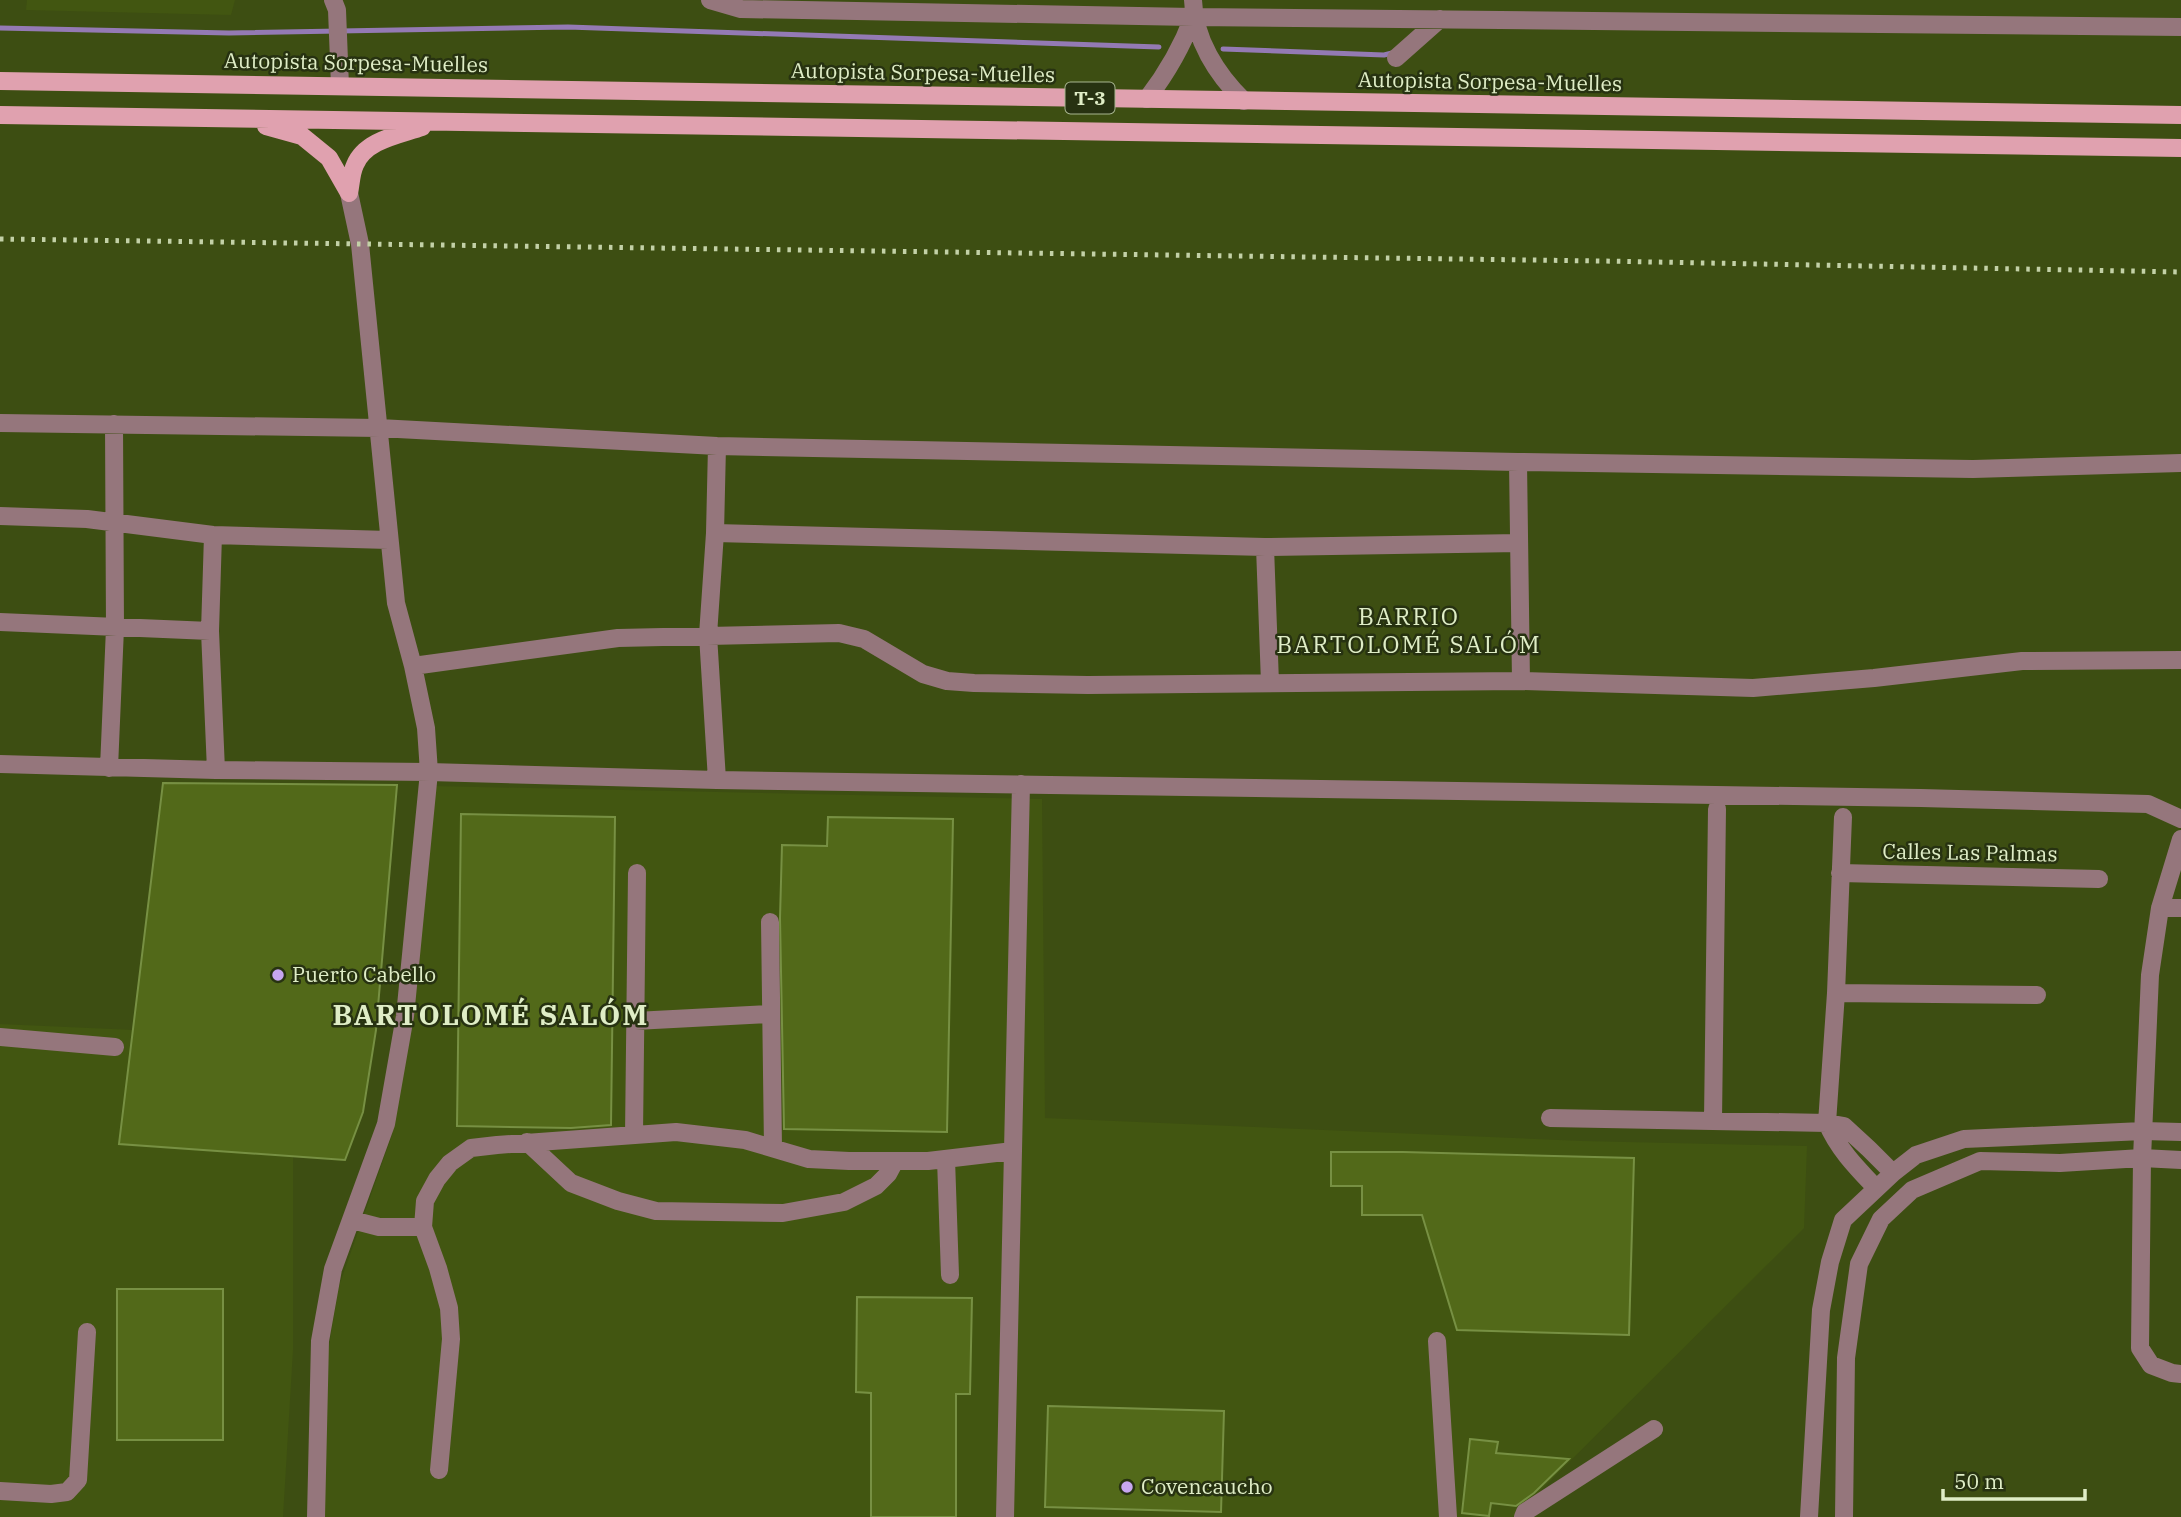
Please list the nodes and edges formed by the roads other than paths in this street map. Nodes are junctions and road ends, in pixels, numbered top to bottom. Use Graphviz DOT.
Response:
graph roads {
  1 [pos="710,0"];
  2 [pos="335,5"];
  3 [pos="848,6"];
  4 [pos="986,7"];
  5 [pos="1193,8"];
  6 [pos="1440,19"];
  7 [pos="2181,27"];
  8 [pos="1396,58"];
  9 [pos="0,81"];
  10 [pos="340,86"];
  11 [pos="1146,99"];
  12 [pos="1244,101"];
  13 [pos="0,115"];
  14 [pos="2181,115"];
  15 [pos="236,119"];
  16 [pos="436,122"];
  17 [pos="2181,148"];
  18 [pos="349,193"];
  19 [pos="0,423"];
  20 [pos="114,424"];
  21 [pos="379,428"];
  22 [pos="716,446"];
  23 [pos="1518,462"];
  24 [pos="2181,463"];
  25 [pos="0,516"];
  26 [pos="115,524"];
  27 [pos="715,533"];
  28 [pos="213,535"];
  29 [pos="389,540"];
  30 [pos="1519,543"];
  31 [pos="1265,547"];
  32 [pos="0,622"];
  33 [pos="115,628"];
  34 [pos="210,631"];
  35 [pos="708,635"];
  36 [pos="2181,660"];
  37 [pos="413,666"];
  38 [pos="1521,681"];
  39 [pos="1269,683"];
  40 [pos="0,764"];
  41 [pos="109,768"];
  42 [pos="216,771"];
  43 [pos="429,772"];
  44 [pos="717,780"];
  45 [pos="1021,784"];
  46 [pos="1717,809"];
  47 [pos="1843,817"];
  48 [pos="2181,819"];
  49 [pos="2181,839"];
  50 [pos="637,873"];
  51 [pos="1840,873"];
  52 [pos="2099,878"];
  53 [pos="2160,908"];
  54 [pos="2181,908"];
  55 [pos="770,922"];
  56 [pos="1836,993"];
  57 [pos="2037,995"];
  58 [pos="771,1014"];
  59 [pos="635,1021"];
  60 [pos="0,1037"];
  61 [pos="115,1048"];
  62 [pos="1550,1118"];
  63 [pos="1713,1120"];
  64 [pos="1827,1123"];
  65 [pos="2143,1131"];
  66 [pos="2181,1132"];
  67 [pos="634,1135"];
  68 [pos="527,1142"];
  69 [pos="773,1148"];
  70 [pos="1013,1151"];
  71 [pos="2142,1158"];
  72 [pos="946,1159"];
  73 [pos="2181,1160"];
  74 [pos="895,1161"];
  75 [pos="1893,1173"];
  76 [pos="1877,1188"];
  77 [pos="352,1220"];
  78 [pos="423,1227"];
  79 [pos="950,1275"];
  80 [pos="87,1332"];
  81 [pos="1437,1341"];
  82 [pos="2181,1374"];
  83 [pos="1654,1429"];
  84 [pos="439,1470"];
  85 [pos="0,1490"];
  86 [pos="316,1517"];
  87 [pos="1005,1517"];
  88 [pos="1448,1517"];
  89 [pos="1523,1517"];
  90 [pos="1809,1517"];
  91 [pos="1844,1517"];
  1 -- 3 [label="street"];
  2 -- 10 [label="street"];
  3 -- 4 [label="street"];
  4 -- 5 [label="street"];
  5 -- 6 [label="street"];
  5 -- 11 [label="street"];
  5 -- 12 [label="street"];
  6 -- 7 [label="street"];
  6 -- 8 [label="street"];
  9 -- 10 [label="main road, Autopista Sorpesa-Muelles / T-3"];
  10 -- 11 [label="main road, Autopista Sorpesa-Muelles / T-3"];
  11 -- 12 [label="main road, Autopista Sorpesa-Muelles / T-3"];
  12 -- 14 [label="main road, Autopista Sorpesa-Muelles / T-3"];
  13 -- 15 [label="main road, T-3"];
  15 -- 16 [label="main road, T-3"];
  15 -- 18 [label="main road"];
  16 -- 17 [label="main road, T-3"];
  16 -- 18 [label="main road"];
  18 -- 21 [label="street"];
  19 -- 20 [label="street"];
  20 -- 21 [label="street"];
  20 -- 26 [label="street"];
  21 -- 22 [label="street"];
  21 -- 29 [label="street"];
  22 -- 23 [label="street"];
  22 -- 27 [label="street"];
  23 -- 24 [label="street"];
  23 -- 30 [label="street"];
  25 -- 26 [label="street"];
  26 -- 28 [label="street"];
  26 -- 33 [label="street"];
  27 -- 31 [label="street"];
  27 -- 35 [label="street"];
  28 -- 29 [label="street"];
  28 -- 34 [label="street"];
  29 -- 37 [label="street"];
  30 -- 31 [label="street"];
  30 -- 38 [label="street"];
  31 -- 39 [label="street"];
  32 -- 33 [label="street"];
  33 -- 34 [label="street"];
  33 -- 41 [label="street"];
  34 -- 42 [label="street"];
  35 -- 37 [label="street"];
  35 -- 39 [label="street"];
  35 -- 44 [label="street"];
  36 -- 38 [label="street"];
  37 -- 43 [label="street"];
  38 -- 39 [label="street"];
  40 -- 41 [label="street"];
  41 -- 42 [label="street"];
  42 -- 43 [label="street"];
  43 -- 44 [label="street"];
  43 -- 77 [label="street"];
  44 -- 45 [label="street"];
  45 -- 48 [label="street"];
  45 -- 70 [label="street"];
  46 -- 63 [label="street"];
  47 -- 51 [label="street"];
  49 -- 53 [label="street"];
  50 -- 59 [label="street"];
  51 -- 52 [label="street, Calles Las Palmas"];
  51 -- 56 [label="street"];
  53 -- 54 [label="street"];
  53 -- 65 [label="street"];
  55 -- 58 [label="street"];
  56 -- 57 [label="street"];
  56 -- 64 [label="street"];
  58 -- 59 [label="street"];
  58 -- 69 [label="street"];
  59 -- 67 [label="street"];
  60 -- 61 [label="street"];
  62 -- 63 [label="street"];
  63 -- 64 [label="street"];
  64 -- 75 [label="street"];
  64 -- 76 [label="street"];
  65 -- 66 [label="street"];
  65 -- 71 [label="street"];
  65 -- 75 [label="street"];
  67 -- 68 [label="street"];
  67 -- 69 [label="street"];
  68 -- 74 [label="street"];
  68 -- 78 [label="street"];
  69 -- 74 [label="street"];
  70 -- 72 [label="street"];
  70 -- 87 [label="street"];
  71 -- 73 [label="street"];
  71 -- 82 [label="street"];
  71 -- 91 [label="street"];
  72 -- 74 [label="street"];
  72 -- 79 [label="street"];
  75 -- 76 [label="street"];
  76 -- 90 [label="street"];
  77 -- 78 [label="street"];
  77 -- 86 [label="street"];
  78 -- 84 [label="street"];
  80 -- 85 [label="street"];
  81 -- 88 [label="street"];
  83 -- 89 [label="street"];
}
